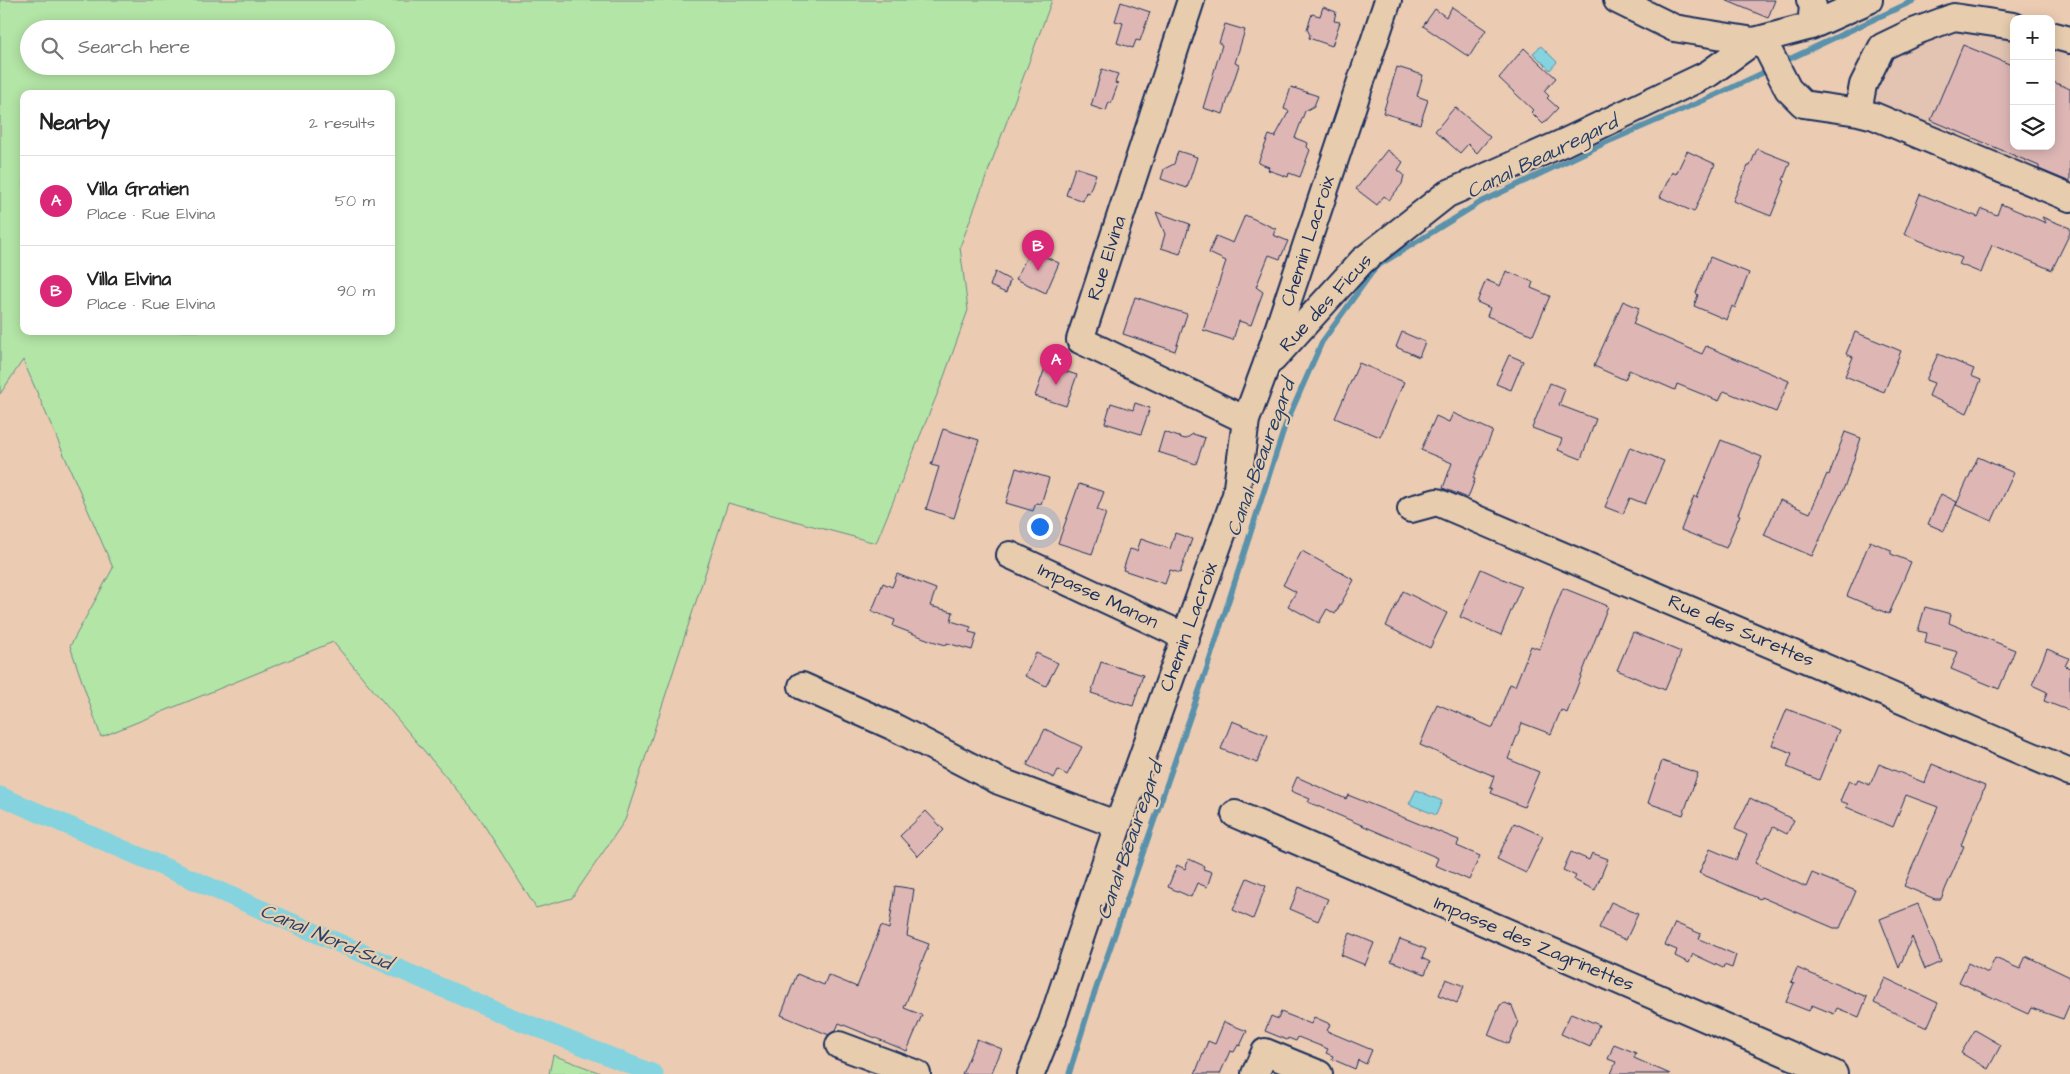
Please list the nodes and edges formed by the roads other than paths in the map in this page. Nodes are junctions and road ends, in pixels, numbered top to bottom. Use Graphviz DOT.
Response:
graph roads {
  1 [pos="1191,0"];
  2 [pos="1388,0"];
  3 [pos="1617,0"];
  4 [pos="1810,0"];
  5 [pos="1868,0"];
  6 [pos="2010,25"];
  7 [pos="1812,26"];
  8 [pos="2055,37"];
  9 [pos="2070,40"];
  10 [pos="1760,45"];
  11 [pos="1858,112"];
  12 [pos="2070,198"];
  13 [pos="1266,366"];
  14 [pos="1246,420"];
  15 [pos="1411,509"];
  16 [pos="1010,555"];
  17 [pos="1186,639"];
  18 [pos="802,686"];
  19 [pos="2068,764"];
  20 [pos="1235,814"];
  21 [pos="1118,825"];
  22 [pos="839,1045"];
  23 [pos="917,1074"];
  24 [pos="1031,1074"];
  25 [pos="1255,1074"];
  26 [pos="1319,1074"];
  27 [pos="1834,1074"];
  1 -- 14 [label="street, Rue Elvina"];
  2 -- 13 [label="street, Chemin Lacroix"];
  3 -- 10 [label="street"];
  4 -- 7 [label="street"];
  5 -- 7 [label="street"];
  6 -- 11 [label="street"];
  7 -- 10 [label="street"];
  8 -- 9 [label="street"];
  10 -- 11 [label="street"];
  10 -- 13 [label="street, Rue des Ficus"];
  11 -- 12 [label="street"];
  13 -- 14 [label="street, Chemin Lacroix"];
  14 -- 17 [label="street, Chemin Lacroix"];
  15 -- 19 [label="street, Rue des Surettes"];
  16 -- 17 [label="street, Impasse Manon"];
  17 -- 21 [label="street, Chemin Lacroix"];
  18 -- 21 [label="street"];
  20 -- 27 [label="street, Impasse des Zagrinettes"];
  21 -- 24 [label="street, Chemin Lacroix"];
  22 -- 23 [label="street"];
  25 -- 26 [label="street"];
}
